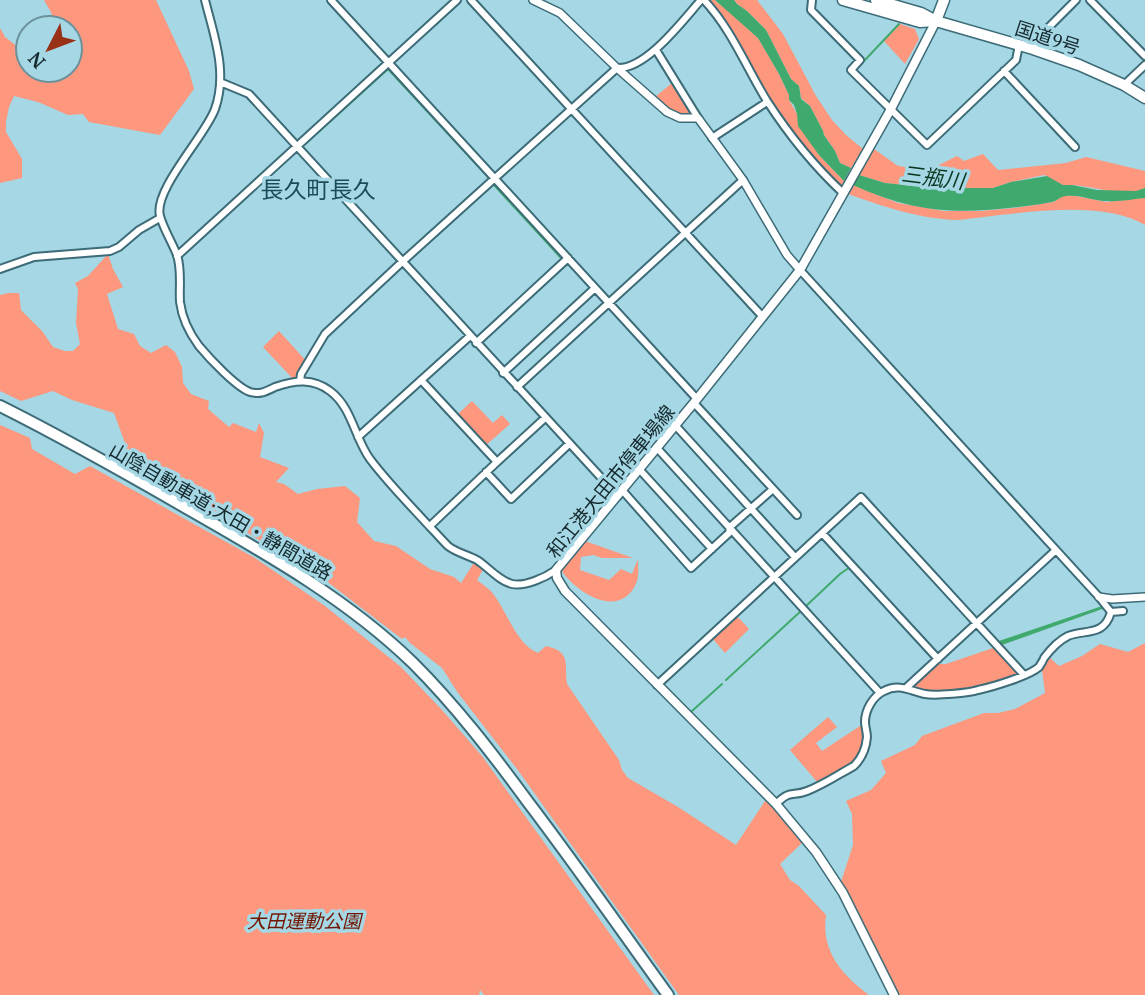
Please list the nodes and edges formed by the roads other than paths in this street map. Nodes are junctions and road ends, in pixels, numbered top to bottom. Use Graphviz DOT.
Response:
graph roads {
  1 [pos="205,0"];
  2 [pos="331,0"];
  3 [pos="457,0"];
  4 [pos="471,0"];
  5 [pos="533,0"];
  6 [pos="703,0"];
  7 [pos="812,0"];
  8 [pos="843,0"];
  9 [pos="876,0"];
  10 [pos="944,0"];
  11 [pos="1076,0"];
  12 [pos="1090,0"];
  13 [pos="936,21"];
  14 [pos="1019,46"];
  15 [pos="1033,49"];
  16 [pos="656,50"];
  17 [pos="1145,56"];
  18 [pos="389,63"];
  19 [pos="1145,65"];
  20 [pos="617,68"];
  21 [pos="1004,71"];
  22 [pos="220,82"];
  23 [pos="1124,85"];
  24 [pos="1145,98"];
  25 [pos="767,102"];
  26 [pos="572,108"];
  27 [pos="891,109"];
  28 [pos="698,118"];
  29 [pos="712,138"];
  30 [pos="297,147"];
  31 [pos="1076,147"];
  32 [pos="495,178"];
  33 [pos="743,180"];
  34 [pos="844,191"];
  35 [pos="160,218"];
  36 [pos="686,233"];
  37 [pos="177,256"];
  38 [pos="568,258"];
  39 [pos="402,262"];
  40 [pos="0,268"];
  41 [pos="800,270"];
  42 [pos="595,288"];
  43 [pos="608,303"];
  44 [pos="763,317"];
  45 [pos="470,336"];
  46 [pos="476,343"];
  47 [pos="503,373"];
  48 [pos="300,380"];
  49 [pos="421,380"];
  50 [pos="517,387"];
  51 [pos="695,401"];
  52 [pos="0,406"];
  53 [pos="545,418"];
  54 [pos="675,425"];
  55 [pos="358,438"];
  56 [pos="569,444"];
  57 [pos="657,448"];
  58 [pos="497,462"];
  59 [pos="639,469"];
  60 [pos="486,472"];
  61 [pos="773,489"];
  62 [pos="620,493"];
  63 [pos="751,508"];
  64 [pos="797,515"];
  65 [pos="430,526"];
  66 [pos="730,527"];
  67 [pos="822,533"];
  68 [pos="712,549"];
  69 [pos="1056,550"];
  70 [pos="794,556"];
  71 [pos="556,570"];
  72 [pos="775,578"];
  73 [pos="1099,597"];
  74 [pos="1145,597"];
  75 [pos="1123,611"];
  76 [pos="1111,612"];
  77 [pos="977,623"];
  78 [pos="938,659"];
  79 [pos="1024,675"];
  80 [pos="657,685"];
  81 [pos="906,688"];
  82 [pos="880,693"];
  83 [pos="776,804"];
  84 [pos="668,995"];
  85 [pos="894,995"];
  1 -- 22 [label="street"];
  2 -- 18 [label="street"];
  3 -- 18 [label="street"];
  4 -- 26 [label="street"];
  5 -- 20 [label="street"];
  6 -- 16 [label="street"];
  6 -- 25 [label="street"];
  7 -- 27 [label="street"];
  8 -- 13 [label="highway, 国道9号"];
  9 -- 13 [label="highway, 国道9号"];
  10 -- 13 [label="highway"];
  11 -- 15 [label="street"];
  12 -- 17 [label="street"];
  13 -- 14 [label="highway, 国道9号"];
  13 -- 27 [label="main road, 和江港大田市停車場線"];
  14 -- 15 [label="highway, 国道9号"];
  14 -- 21 [label="street"];
  15 -- 23 [label="highway, 国道9号"];
  16 -- 20 [label="street"];
  16 -- 28 [label="street"];
  18 -- 30 [label="street"];
  18 -- 32 [label="street"];
  19 -- 23 [label="street"];
  20 -- 26 [label="street"];
  20 -- 28 [label="street"];
  21 -- 27 [label="street"];
  21 -- 31 [label="street"];
  22 -- 30 [label="street"];
  22 -- 35 [label="street"];
  23 -- 24 [label="highway, 国道9号"];
  25 -- 29 [label="street"];
  25 -- 34 [label="street"];
  26 -- 32 [label="street"];
  26 -- 36 [label="street"];
  27 -- 34 [label="main road, 和江港大田市停車場線"];
  28 -- 29 [label="street"];
  29 -- 33 [label="street"];
  30 -- 37 [label="street"];
  30 -- 39 [label="street"];
  32 -- 38 [label="street"];
  32 -- 39 [label="street"];
  33 -- 36 [label="street"];
  33 -- 41 [label="street"];
  34 -- 41 [label="main road, 和江港大田市停車場線"];
  35 -- 37 [label="street"];
  35 -- 40 [label="street"];
  36 -- 43 [label="street"];
  36 -- 44 [label="street"];
  37 -- 48 [label="street"];
  38 -- 42 [label="street"];
  38 -- 46 [label="street"];
  39 -- 45 [label="street"];
  39 -- 48 [label="street"];
  41 -- 44 [label="main road, 和江港大田市停車場線"];
  41 -- 69 [label="street"];
  42 -- 43 [label="street"];
  42 -- 47 [label="street"];
  43 -- 50 [label="street"];
  43 -- 51 [label="street"];
  44 -- 51 [label="main road, 和江港大田市停車場線"];
  45 -- 46 [label="street"];
  45 -- 49 [label="street"];
  46 -- 47 [label="street"];
  47 -- 50 [label="street"];
  48 -- 55 [label="street"];
  49 -- 55 [label="street"];
  49 -- 58 [label="street"];
  50 -- 53 [label="street"];
  51 -- 54 [label="main road, 和江港大田市停車場線"];
  51 -- 61 [label="street"];
  52 -- 84 [label="highway, 山陰自動車道;大田・静間道路"];
  53 -- 56 [label="street"];
  53 -- 58 [label="street"];
  54 -- 57 [label="main road, 和江港大田市停車場線"];
  54 -- 63 [label="street"];
  55 -- 65 [label="street"];
  56 -- 60 [label="street"];
  56 -- 62 [label="street"];
  57 -- 59 [label="main road, 和江港大田市停車場線"];
  57 -- 66 [label="street"];
  58 -- 60 [label="street"];
  59 -- 62 [label="main road, 和江港大田市停車場線"];
  59 -- 68 [label="street"];
  60 -- 65 [label="street"];
  61 -- 63 [label="street"];
  61 -- 64 [label="street"];
  62 -- 68 [label="street"];
  62 -- 71 [label="main road, 和江港大田市停車場線"];
  63 -- 66 [label="street"];
  63 -- 70 [label="street"];
  65 -- 71 [label="street"];
  66 -- 68 [label="street"];
  66 -- 72 [label="street"];
  67 -- 72 [label="street"];
  67 -- 77 [label="street"];
  67 -- 78 [label="street"];
  69 -- 73 [label="street"];
  69 -- 77 [label="street"];
  71 -- 80 [label="main road, 和江港大田市停車場線"];
  72 -- 80 [label="street"];
  72 -- 82 [label="street"];
  73 -- 74 [label="street"];
  73 -- 76 [label="street"];
  75 -- 76 [label="street"];
  76 -- 79 [label="street"];
  77 -- 78 [label="street"];
  77 -- 79 [label="street"];
  78 -- 81 [label="street"];
  79 -- 81 [label="street"];
  80 -- 83 [label="main road, 和江港大田市停車場線"];
  81 -- 82 [label="street"];
  82 -- 83 [label="street"];
  83 -- 85 [label="main road, 和江港大田市停車場線"];
}
